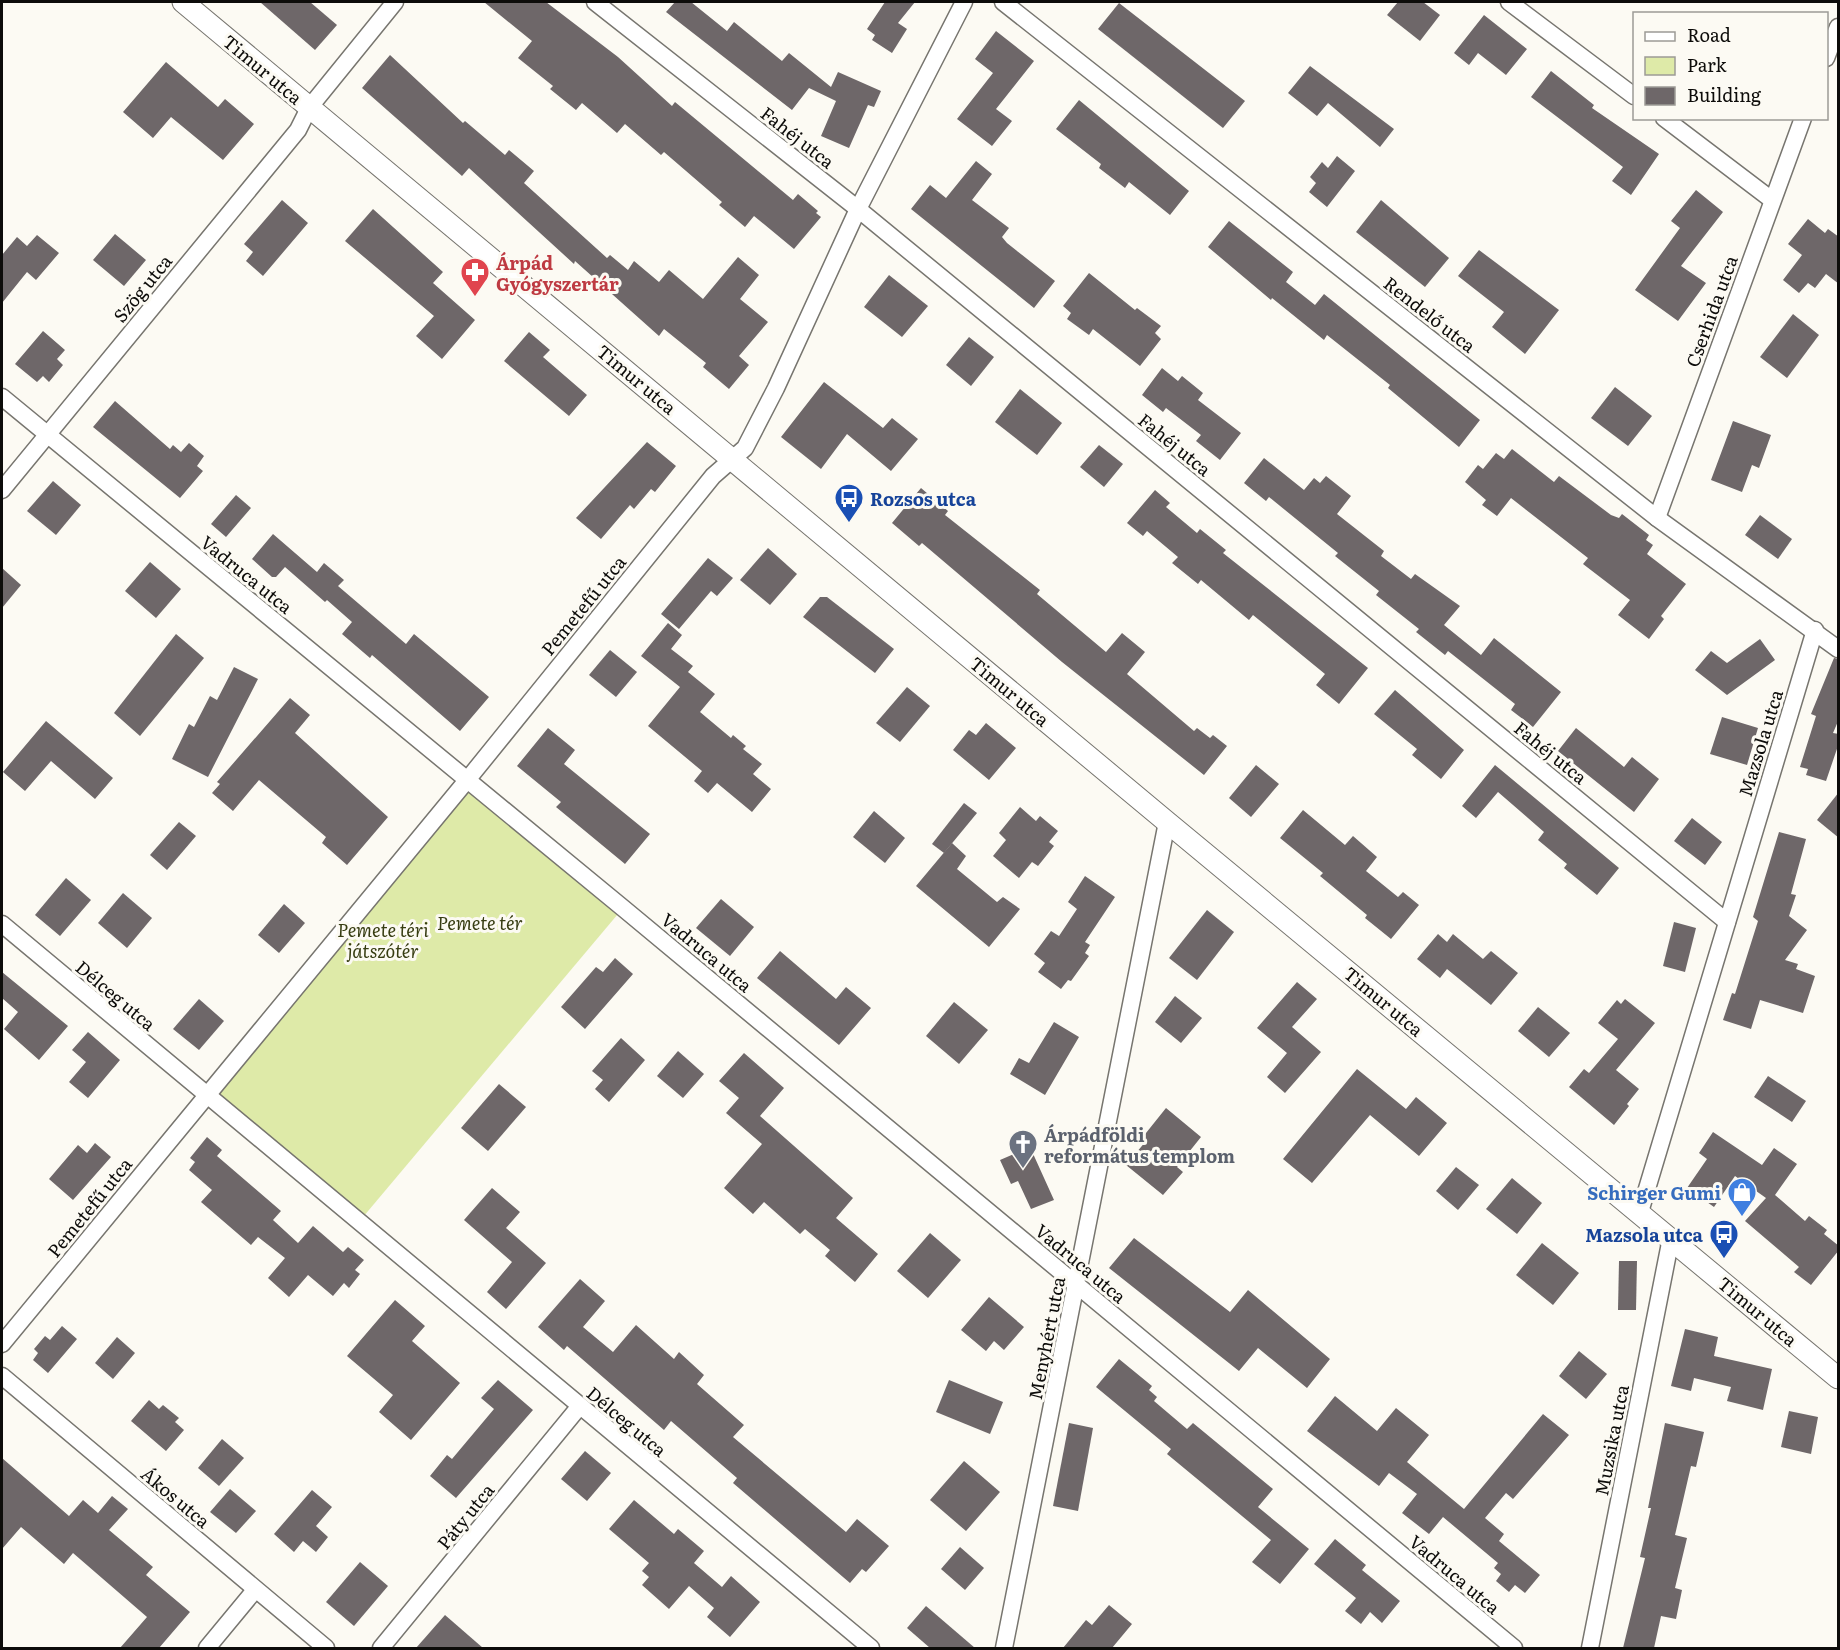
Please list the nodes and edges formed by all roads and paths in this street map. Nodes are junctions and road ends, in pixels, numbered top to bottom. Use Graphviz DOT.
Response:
graph roads {
  1 [pos="183,2"];
  2 [pos="395,2"];
  3 [pos="595,2"];
  4 [pos="964,2"];
  5 [pos="1003,2"];
  6 [pos="1509,2"];
  7 [pos="1839,27"];
  8 [pos="1828,55"];
  9 [pos="1633,95"];
  10 [pos="309,108"];
  11 [pos="1667,120"];
  12 [pos="1802,120"];
  13 [pos="1772,200"];
  14 [pos="858,209"];
  15 [pos="2,397"];
  16 [pos="47,436"];
  17 [pos="733,459"];
  18 [pos="2,490"];
  19 [pos="1657,518"];
  20 [pos="1815,630"];
  21 [pos="1839,649"];
  22 [pos="468,779"];
  23 [pos="1167,822"];
  24 [pos="1727,922"];
  25 [pos="2,924"];
  26 [pos="206,1095"];
  27 [pos="1640,1212"];
  28 [pos="1671,1238"];
  29 [pos="1076,1285"];
  30 [pos="2,1344"];
  31 [pos="2,1376"];
  32 [pos="1839,1378"];
  33 [pos="579,1407"];
  34 [pos="255,1590"];
  35 [pos="207,1648"];
  36 [pos="326,1648"];
  37 [pos="381,1648"];
  38 [pos="871,1648"];
  39 [pos="1004,1648"];
  40 [pos="1514,1648"];
  41 [pos="1590,1648"];
  1 -- 10 [label="street, Timur utca"];
  2 -- 10 [label="street"];
  3 -- 14 [label="street, Fahéj utca"];
  4 -- 14 [label="street"];
  5 -- 19 [label="street, Rendelő utca"];
  6 -- 9 [label="street"];
  7 -- 8 [label="street"];
  10 -- 16 [label="street, Szög utca"];
  10 -- 17 [label="street, Timur utca"];
  11 -- 13 [label="street"];
  12 -- 13 [label="street, Cserhida utca"];
  13 -- 19 [label="street, Cserhida utca"];
  14 -- 17 [label="street"];
  14 -- 24 [label="street, Fahéj utca"];
  15 -- 16 [label="street, Vadruca utca"];
  16 -- 18 [label="street, Szög utca"];
  16 -- 22 [label="street, Vadruca utca"];
  17 -- 22 [label="street, Pemetefű utca"];
  17 -- 23 [label="street, Timur utca"];
  19 -- 20 [label="street, Rendelő utca"];
  20 -- 21 [label="street, Rendelő utca"];
  20 -- 24 [label="street, Mazsola utca"];
  22 -- 26 [label="street"];
  22 -- 29 [label="street, Vadruca utca"];
  23 -- 27 [label="street, Timur utca"];
  23 -- 29 [label="street, Menyhért utca"];
  24 -- 27 [label="street, Mazsola utca"];
  25 -- 26 [label="street, Délceg utca"];
  26 -- 30 [label="street, Pemetefű utca"];
  26 -- 33 [label="street, Délceg utca"];
  27 -- 28 [label="street, Timur utca"];
  28 -- 32 [label="street, Timur utca"];
  28 -- 41 [label="street, Muzsika utca"];
  29 -- 39 [label="street, Menyhért utca"];
  29 -- 40 [label="street, Vadruca utca"];
  31 -- 34 [label="street, Ákos utca"];
  33 -- 37 [label="street, Páty utca"];
  33 -- 38 [label="street, Délceg utca"];
  34 -- 35 [label="street"];
  34 -- 36 [label="street, Ákos utca"];
}
